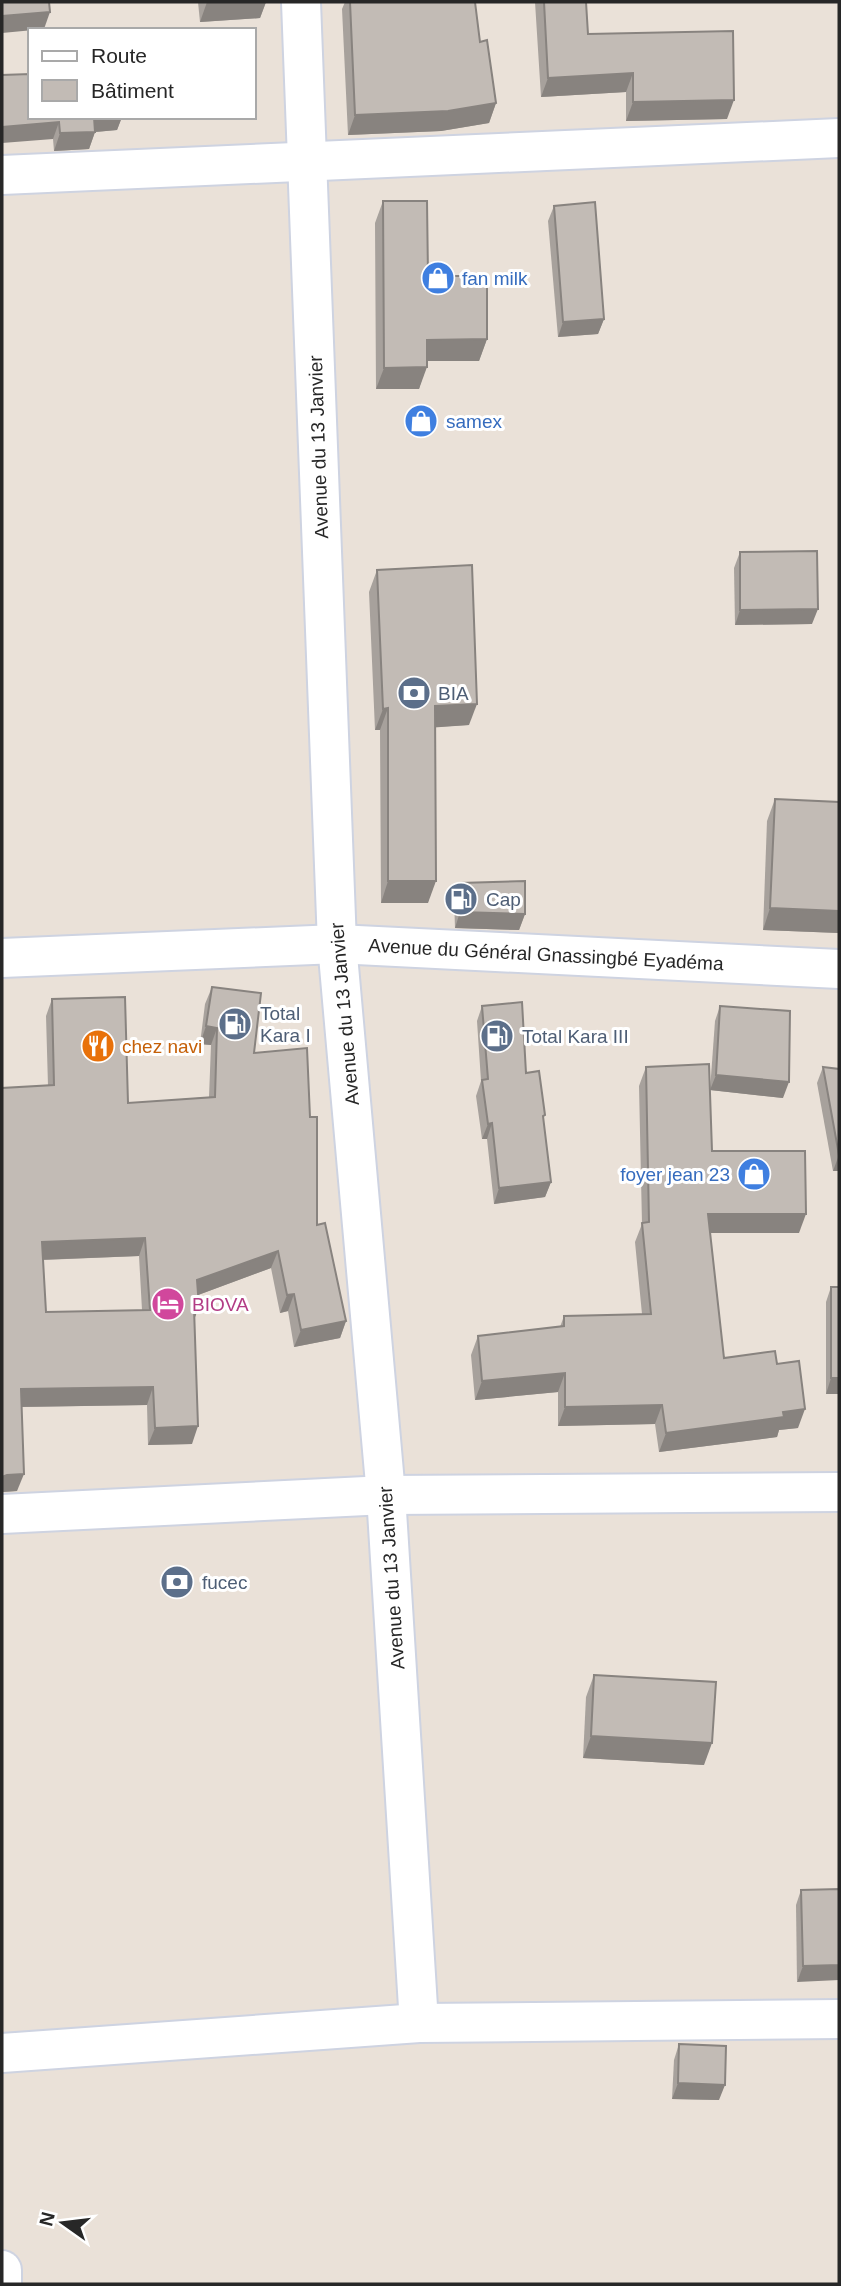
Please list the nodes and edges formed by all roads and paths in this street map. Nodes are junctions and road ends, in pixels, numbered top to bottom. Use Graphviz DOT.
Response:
graph roads {
  1 [pos="301,2"];
  2 [pos="839,138"];
  3 [pos="308,164"];
  4 [pos="2,175"];
  5 [pos="337,944"];
  6 [pos="2,958"];
  7 [pos="839,969"];
  8 [pos="839,1492"];
  9 [pos="387,1495"];
  10 [pos="2,1514"];
  11 [pos="839,2019"];
  12 [pos="419,2023"];
  13 [pos="2,2053"];
  14 [pos="2,2270"];
  15 [pos="2,2284"];
  1 -- 3 [label="street, Avenue du 13 Janvier"];
  2 -- 3 [label="street"];
  3 -- 4 [label="street"];
  3 -- 5 [label="street, Avenue du 13 Janvier"];
  5 -- 6 [label="street, Avenue du Général Gnassingbé Eyadéma"];
  5 -- 7 [label="street, Avenue du Général Gnassingbé Eyadéma"];
  5 -- 9 [label="street, Avenue du 13 Janvier"];
  8 -- 9 [label="street"];
  9 -- 10 [label="street"];
  9 -- 12 [label="street, Avenue du 13 Janvier"];
  11 -- 12 [label="street"];
  12 -- 13 [label="street"];
  14 -- 15 [label="street"];
}
